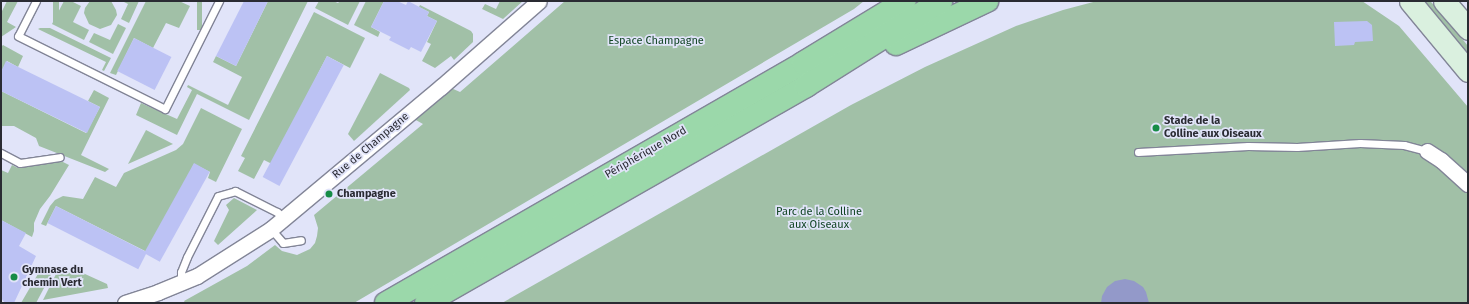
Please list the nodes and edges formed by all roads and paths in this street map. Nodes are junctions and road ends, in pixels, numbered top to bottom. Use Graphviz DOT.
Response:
graph roads {
  1 [pos="36,1"];
  2 [pos="219,1"];
  3 [pos="539,1"];
  4 [pos="877,1"];
  5 [pos="905,1"];
  6 [pos="941,1"];
  7 [pos="987,1"];
  8 [pos="1410,1"];
  9 [pos="1444,1"];
  10 [pos="1468,29"];
  11 [pos="803,63"];
  12 [pos="1468,71"];
  13 [pos="806,86"];
  14 [pos="1427,151"];
  15 [pos="1138,152"];
  16 [pos="1,153"];
  17 [pos="60,157"];
  18 [pos="1468,184"];
  19 [pos="284,218"];
  20 [pos="271,229"];
  21 [pos="301,240"];
  22 [pos="181,283"];
  23 [pos="124,303"];
  24 [pos="386,303"];
  25 [pos="426,303"];
  1 -- 2 [label="lane"];
  3 -- 19 [label="street, Rue de Champagne"];
  4 -- 11 [label="highway"];
  5 -- 11 [label="highway, Périphérique Nord"];
  6 -- 13 [label="highway, Périphérique Nord"];
  7 -- 13 [label="highway"];
  8 -- 12 [label="main road"];
  9 -- 10 [label="main road"];
  11 -- 24 [label="highway, Périphérique Nord"];
  13 -- 25 [label="highway, Périphérique Nord"];
  14 -- 15 [label="lane"];
  14 -- 18 [label="street"];
  16 -- 17 [label="lane"];
  19 -- 20 [label="street, Rue de Champagne"];
  19 -- 22 [label="lane"];
  20 -- 21 [label="lane"];
  20 -- 22 [label="street, Rue de Champagne"];
  22 -- 23 [label="street, Rue de Champagne"];
}
